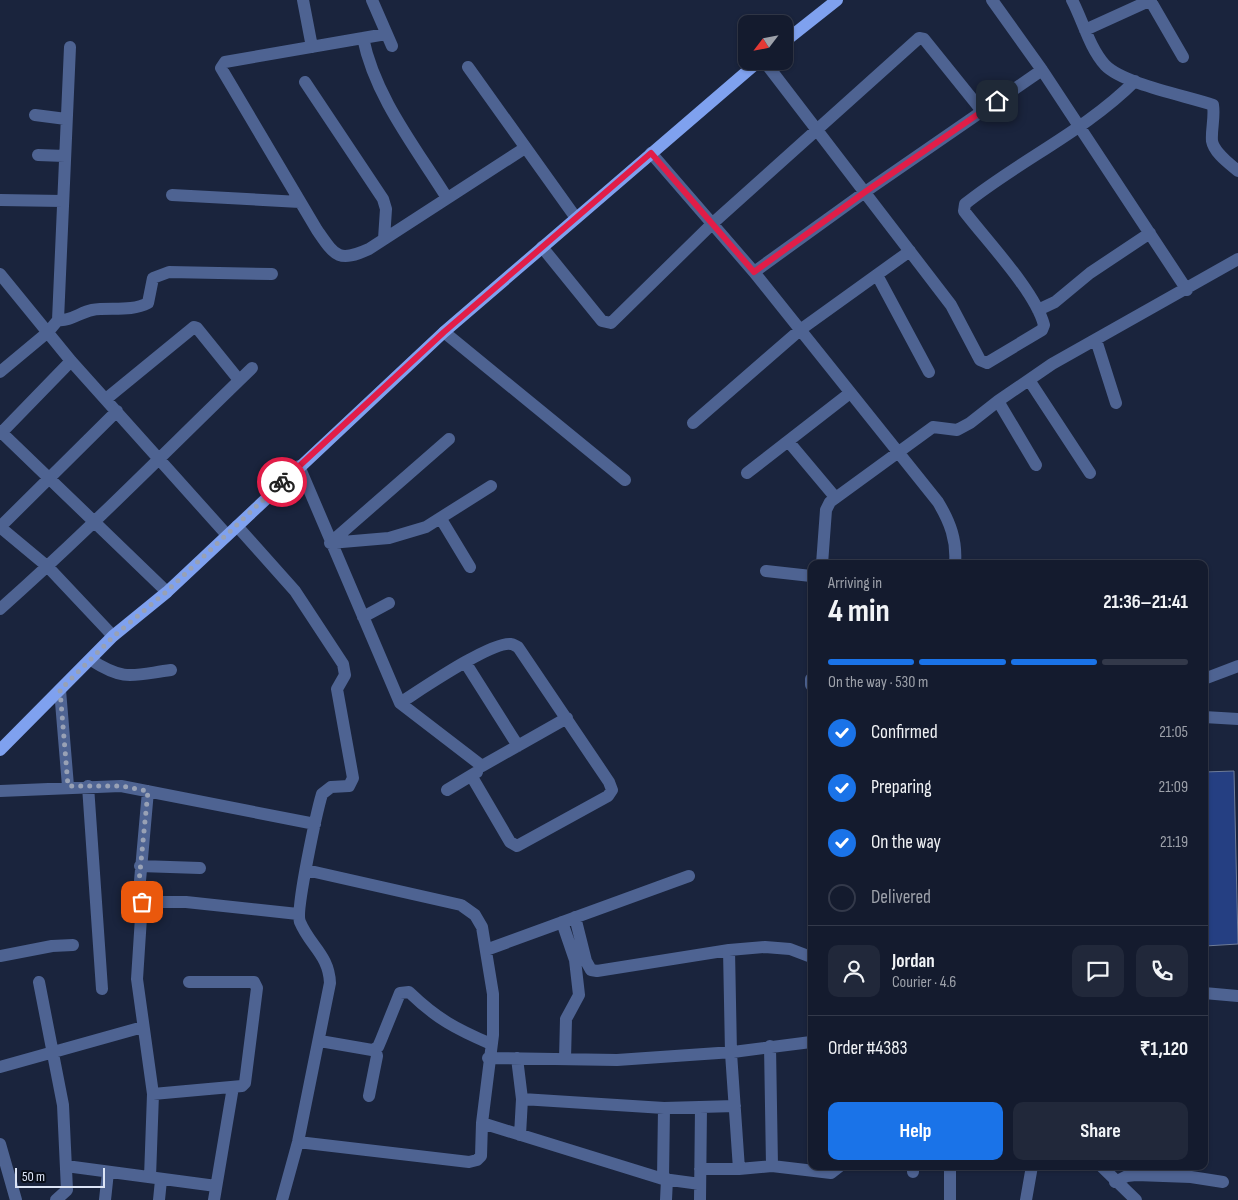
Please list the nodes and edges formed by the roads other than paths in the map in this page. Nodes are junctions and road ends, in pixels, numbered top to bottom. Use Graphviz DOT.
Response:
graph roads {
  1 [pos="303,0"];
  2 [pos="372,0"];
  3 [pos="837,0"];
  4 [pos="992,0"];
  5 [pos="1072,0"];
  6 [pos="1150,0"];
  7 [pos="1085,30"];
  8 [pos="386,34"];
  9 [pos="793,35"];
  10 [pos="363,38"];
  11 [pos="392,46"];
  12 [pos="70,47"];
  13 [pos="312,47"];
  14 [pos="1184,56"];
  15 [pos="468,68"];
  16 [pos="748,70"];
  17 [pos="771,70"];
  18 [pos="1042,70"];
  19 [pos="1135,81"];
  20 [pos="305,82"];
  21 [pos="982,111"];
  22 [pos="35,115"];
  23 [pos="66,119"];
  24 [pos="1079,128"];
  25 [pos="817,129"];
  26 [pos="525,148"];
  27 [pos="651,153"];
  28 [pos="38,154"];
  29 [pos="65,156"];
  30 [pos="1238,171"];
  31 [pos="865,192"];
  32 [pos="172,195"];
  33 [pos="447,198"];
  34 [pos="0,200"];
  35 [pos="64,201"];
  36 [pos="300,202"];
  37 [pos="576,218"];
  38 [pos="713,223"];
  39 [pos="1150,233"];
  40 [pos="384,239"];
  41 [pos="542,247"];
  42 [pos="910,251"];
  43 [pos="1238,260"];
  44 [pos="754,272"];
  45 [pos="0,274"];
  46 [pos="272,274"];
  47 [pos="877,274"];
  48 [pos="1187,290"];
  49 [pos="1038,310"];
  50 [pos="58,320"];
  51 [pos="800,330"];
  52 [pos="48,332"];
  53 [pos="444,332"];
  54 [pos="1096,340"];
  55 [pos="71,361"];
  56 [pos="252,368"];
  57 [pos="0,372"];
  58 [pos="929,372"];
  59 [pos="240,380"];
  60 [pos="1029,380"];
  61 [pos="850,393"];
  62 [pos="106,399"];
  63 [pos="998,401"];
  64 [pos="1116,403"];
  65 [pos="117,411"];
  66 [pos="693,423"];
  67 [pos="0,433"];
  68 [pos="449,439"];
  69 [pos="788,441"];
  70 [pos="899,454"];
  71 [pos="158,460"];
  72 [pos="1036,465"];
  73 [pos="299,466"];
  74 [pos="748,473"];
  75 [pos="1090,473"];
  76 [pos="48,479"];
  77 [pos="625,480"];
  78 [pos="491,486"];
  79 [pos="835,497"];
  80 [pos="441,520"];
  81 [pos="95,523"];
  82 [pos="237,526"];
  83 [pos="0,527"];
  84 [pos="227,535"];
  85 [pos="330,543"];
  86 [pos="822,560"];
  87 [pos="956,560"];
  88 [pos="48,567"];
  89 [pos="470,567"];
  90 [pos="766,571"];
  91 [pos="808,576"];
  92 [pos="166,592"];
  93 [pos="389,603"];
  94 [pos="0,609"];
  95 [pos="363,617"];
  96 [pos="114,636"];
  97 [pos="91,660"];
  98 [pos="465,662"];
  99 [pos="1238,666"];
  100 [pos="171,670"];
  101 [pos="1208,677"];
  102 [pos="60,690"];
  103 [pos="400,703"];
  104 [pos="567,718"];
  105 [pos="1208,718"];
  106 [pos="1238,720"];
  107 [pos="2,744"];
  108 [pos="518,746"];
  109 [pos="482,766"];
  110 [pos="472,777"];
  111 [pos="68,786"];
  112 [pos="88,786"];
  113 [pos="447,790"];
  114 [pos="0,791"];
  115 [pos="148,791"];
  116 [pos="315,824"];
  117 [pos="140,866"];
  118 [pos="200,868"];
  119 [pos="306,870"];
  120 [pos="689,876"];
  121 [pos="142,902"];
  122 [pos="298,914"];
  123 [pos="575,917"];
  124 [pos="562,922"];
  125 [pos="73,945"];
  126 [pos="486,950"];
  127 [pos="729,950"];
  128 [pos="808,955"];
  129 [pos="0,956"];
  130 [pos="39,982"];
  131 [pos="189,982"];
  132 [pos="102,989"];
  133 [pos="1208,993"];
  134 [pos="1238,996"];
  135 [pos="143,1027"];
  136 [pos="320,1041"];
  137 [pos="808,1042"];
  138 [pos="491,1044"];
  139 [pos="770,1046"];
  140 [pos="375,1049"];
  141 [pos="731,1052"];
  142 [pos="52,1053"];
  143 [pos="488,1058"];
  144 [pos="517,1058"];
  145 [pos="564,1059"];
  146 [pos="0,1067"];
  147 [pos="233,1087"];
  148 [pos="154,1094"];
  149 [pos="368,1096"];
  150 [pos="522,1099"];
  151 [pos="735,1106"];
  152 [pos="701,1107"];
  153 [pos="664,1108"];
  154 [pos="482,1123"];
  155 [pos="520,1135"];
  156 [pos="298,1142"];
  157 [pos="0,1144"];
  158 [pos="66,1166"];
  159 [pos="772,1166"];
  160 [pos="700,1169"];
  161 [pos="739,1169"];
  162 [pos="835,1170"];
  163 [pos="950,1170"];
  164 [pos="1031,1170"];
  165 [pos="1104,1170"];
  166 [pos="108,1172"];
  167 [pos="156,1179"];
  168 [pos="665,1179"];
  169 [pos="1115,1182"];
  170 [pos="1222,1182"];
  171 [pos="700,1184"];
  172 [pos="216,1186"];
  173 [pos="16,1200"];
  174 [pos="56,1200"];
  175 [pos="105,1200"];
  176 [pos="159,1200"];
  177 [pos="214,1200"];
  178 [pos="282,1200"];
  179 [pos="666,1200"];
  180 [pos="700,1200"];
  181 [pos="950,1200"];
  182 [pos="1026,1200"];
  183 [pos="1136,1200"];
  1 -- 13 [label="street"];
  2 -- 8 [label="street"];
  3 -- 9 [label="main road"];
  4 -- 18 [label="street"];
  5 -- 7 [label="street"];
  6 -- 7 [label="street"];
  6 -- 14 [label="street"];
  7 -- 19 [label="street"];
  8 -- 10 [label="street"];
  8 -- 11 [label="street"];
  10 -- 13 [label="street"];
  10 -- 33 [label="street"];
  12 -- 23 [label="street"];
  13 -- 36 [label="street"];
  15 -- 26 [label="street"];
  16 -- 27 [label="main road"];
  17 -- 25 [label="street"];
  18 -- 21 [label="street"];
  18 -- 24 [label="street"];
  19 -- 24 [label="street"];
  19 -- 30 [label="street"];
  20 -- 40 [label="street"];
  21 -- 25 [label="street"];
  21 -- 31 [label="street"];
  22 -- 23 [label="street"];
  23 -- 29 [label="street"];
  24 -- 39 [label="street"];
  24 -- 49 [label="street"];
  25 -- 31 [label="street"];
  25 -- 38 [label="street"];
  26 -- 33 [label="street"];
  26 -- 37 [label="street"];
  27 -- 37 [label="main road"];
  27 -- 38 [label="street"];
  28 -- 29 [label="street"];
  29 -- 35 [label="street"];
  31 -- 42 [label="street"];
  31 -- 44 [label="street"];
  32 -- 36 [label="street"];
  33 -- 40 [label="street"];
  34 -- 35 [label="street"];
  35 -- 50 [label="street"];
  36 -- 40 [label="street"];
  37 -- 41 [label="main road"];
  38 -- 41 [label="street"];
  38 -- 44 [label="street"];
  39 -- 48 [label="street"];
  39 -- 49 [label="street"];
  41 -- 53 [label="main road"];
  42 -- 47 [label="street"];
  42 -- 49 [label="street"];
  43 -- 48 [label="street"];
  44 -- 51 [label="street"];
  45 -- 52 [label="street"];
  46 -- 50 [label="street"];
  47 -- 51 [label="street"];
  47 -- 58 [label="street"];
  48 -- 54 [label="street"];
  50 -- 52 [label="street"];
  51 -- 61 [label="street"];
  51 -- 66 [label="street"];
  52 -- 55 [label="street"];
  52 -- 57 [label="street"];
  53 -- 73 [label="main road"];
  53 -- 77 [label="street"];
  54 -- 60 [label="street"];
  54 -- 64 [label="street"];
  55 -- 62 [label="street"];
  55 -- 67 [label="street"];
  56 -- 59 [label="street"];
  59 -- 62 [label="street"];
  59 -- 71 [label="street"];
  60 -- 63 [label="street"];
  60 -- 75 [label="street"];
  61 -- 69 [label="street"];
  61 -- 70 [label="street"];
  62 -- 65 [label="street"];
  63 -- 70 [label="street"];
  63 -- 72 [label="street"];
  65 -- 71 [label="street"];
  65 -- 76 [label="street"];
  67 -- 76 [label="street"];
  68 -- 85 [label="street"];
  69 -- 74 [label="street"];
  69 -- 79 [label="street"];
  70 -- 79 [label="street"];
  70 -- 87 [label="street"];
  71 -- 81 [label="street"];
  71 -- 84 [label="street"];
  73 -- 82 [label="main road"];
  73 -- 85 [label="street"];
  76 -- 81 [label="street"];
  76 -- 83 [label="street"];
  78 -- 80 [label="street"];
  79 -- 86 [label="street"];
  80 -- 85 [label="street"];
  80 -- 89 [label="street"];
  81 -- 88 [label="street"];
  81 -- 92 [label="street"];
  82 -- 84 [label="main road"];
  82 -- 116 [label="street"];
  83 -- 88 [label="street"];
  84 -- 92 [label="main road"];
  85 -- 95 [label="street"];
  88 -- 94 [label="street"];
  88 -- 96 [label="street"];
  90 -- 91 [label="street"];
  92 -- 96 [label="main road"];
  93 -- 95 [label="street"];
  95 -- 103 [label="street"];
  96 -- 97 [label="main road"];
  97 -- 100 [label="street"];
  97 -- 102 [label="main road"];
  98 -- 103 [label="street"];
  98 -- 104 [label="street"];
  98 -- 108 [label="street"];
  99 -- 101 [label="street"];
  102 -- 107 [label="main road"];
  102 -- 111 [label="street"];
  103 -- 109 [label="street"];
  104 -- 108 [label="street"];
  104 -- 110 [label="street"];
  105 -- 106 [label="street"];
  108 -- 109 [label="street"];
  109 -- 110 [label="street"];
  110 -- 113 [label="street"];
  111 -- 112 [label="street"];
  111 -- 114 [label="street"];
  112 -- 115 [label="street"];
  112 -- 132 [label="street"];
  115 -- 116 [label="street"];
  115 -- 117 [label="street"];
  116 -- 119 [label="street"];
  117 -- 118 [label="street"];
  117 -- 121 [label="street"];
  119 -- 122 [label="street"];
  119 -- 126 [label="street"];
  120 -- 123 [label="street"];
  121 -- 122 [label="street"];
  121 -- 135 [label="street"];
  122 -- 136 [label="street"];
  123 -- 124 [label="street"];
  123 -- 127 [label="street"];
  124 -- 126 [label="street"];
  124 -- 145 [label="street"];
  125 -- 129 [label="street"];
  126 -- 138 [label="street"];
  127 -- 128 [label="street"];
  127 -- 141 [label="street"];
  130 -- 142 [label="street"];
  131 -- 147 [label="street"];
  133 -- 134 [label="street"];
  135 -- 142 [label="street"];
  135 -- 148 [label="street"];
  136 -- 140 [label="street"];
  136 -- 156 [label="street"];
  137 -- 139 [label="street"];
  138 -- 140 [label="street"];
  138 -- 143 [label="street"];
  139 -- 141 [label="street"];
  139 -- 159 [label="street"];
  140 -- 149 [label="street"];
  141 -- 145 [label="street"];
  141 -- 151 [label="street"];
  142 -- 146 [label="street"];
  142 -- 158 [label="street"];
  143 -- 144 [label="street"];
  143 -- 154 [label="street"];
  144 -- 145 [label="street"];
  144 -- 150 [label="street"];
  147 -- 148 [label="street"];
  147 -- 172 [label="street"];
  148 -- 167 [label="street"];
  150 -- 153 [label="street"];
  150 -- 155 [label="street"];
  151 -- 152 [label="street"];
  151 -- 161 [label="street"];
  152 -- 153 [label="street"];
  152 -- 160 [label="street"];
  153 -- 168 [label="street"];
  154 -- 155 [label="street"];
  154 -- 156 [label="street"];
  155 -- 168 [label="street"];
  156 -- 178 [label="street"];
  157 -- 173 [label="street"];
  158 -- 166 [label="street"];
  158 -- 174 [label="street"];
  159 -- 161 [label="street"];
  159 -- 162 [label="street"];
  160 -- 161 [label="street"];
  160 -- 171 [label="street"];
  163 -- 181 [label="street"];
  164 -- 182 [label="street"];
  165 -- 169 [label="street"];
  166 -- 167 [label="street"];
  166 -- 175 [label="street"];
  167 -- 172 [label="street"];
  167 -- 176 [label="street"];
  168 -- 171 [label="street"];
  168 -- 179 [label="street"];
  169 -- 170 [label="street"];
  169 -- 183 [label="street"];
  171 -- 180 [label="street"];
  172 -- 177 [label="street"];
}
